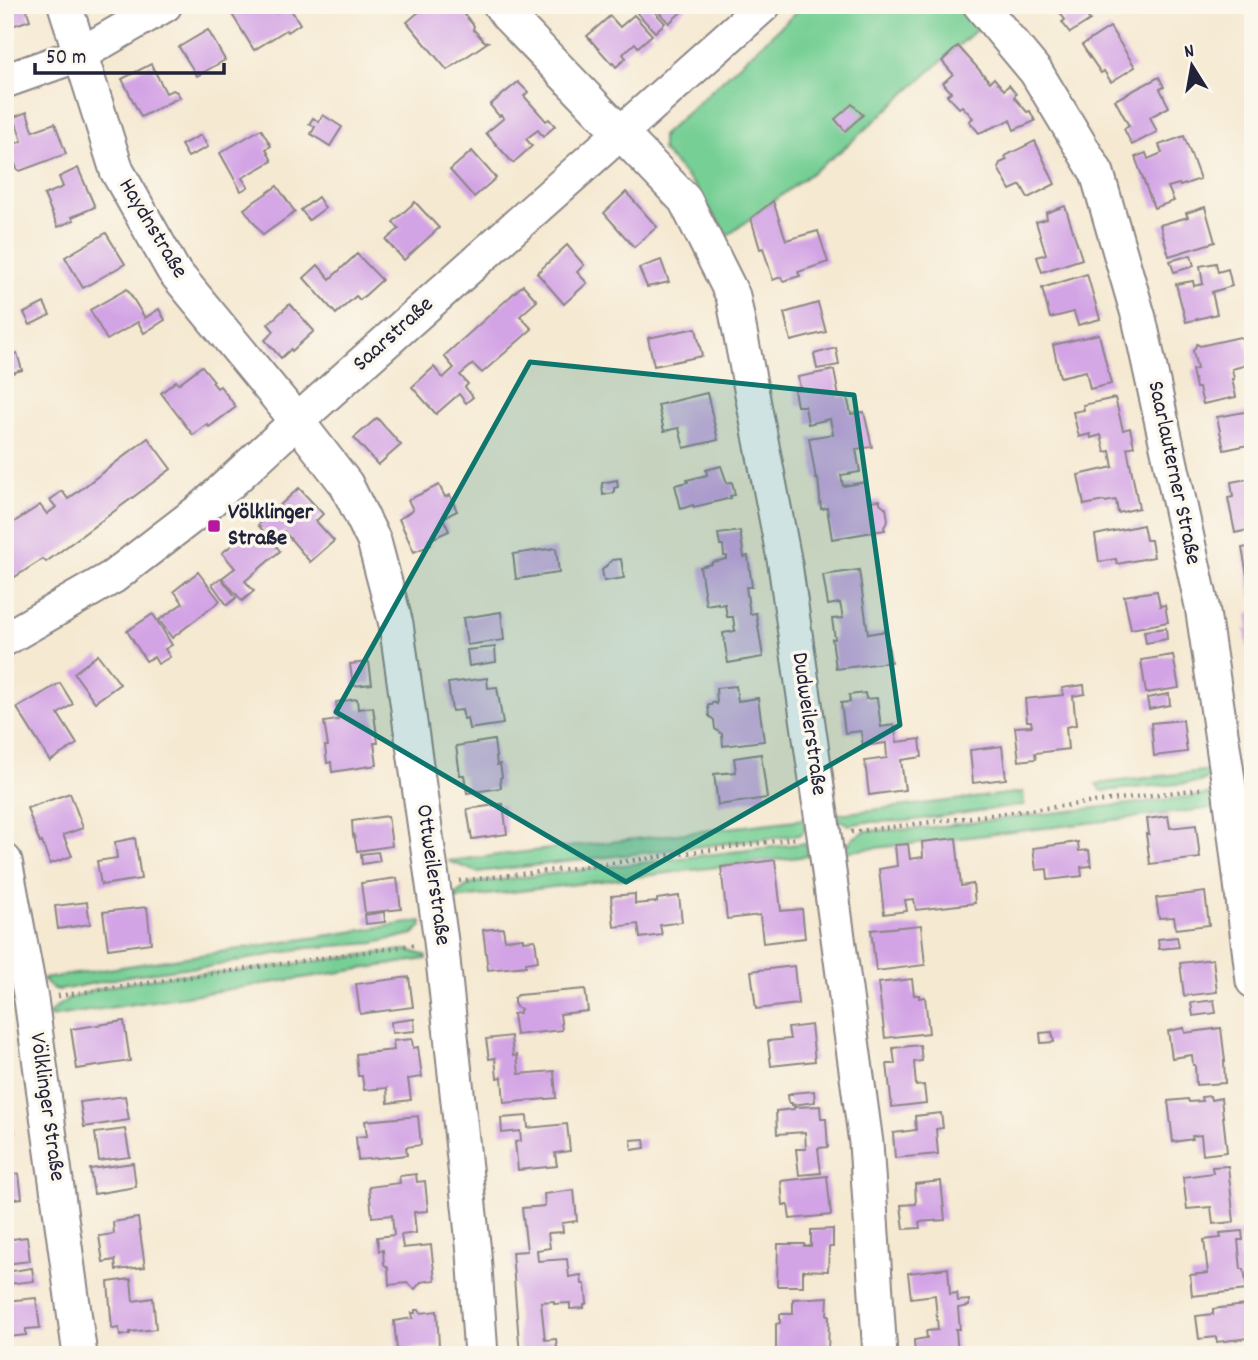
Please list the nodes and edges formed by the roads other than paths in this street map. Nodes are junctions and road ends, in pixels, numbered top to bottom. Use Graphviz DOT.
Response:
graph roads {
  1 [pos="65,5"];
  2 [pos="164,5"];
  3 [pos="500,5"];
  4 [pos="764,5"];
  5 [pos="980,5"];
  6 [pos="81,54"];
  7 [pos="5,81"];
  8 [pos="621,134"];
  9 [pos="297,421"];
  10 [pos="5,639"];
  11 [pos="5,861"];
  12 [pos="1253,981"];
  13 [pos="80,1355"];
  14 [pos="481,1355"];
  15 [pos="880,1355"];
  1 -- 6 [label="street, Haydnstraße"];
  2 -- 6 [label="street"];
  3 -- 8 [label="street, Dudweilerstraße"];
  4 -- 8 [label="street, Saarstraße"];
  5 -- 12 [label="street, Saarlauterner Straße"];
  6 -- 7 [label="street"];
  6 -- 9 [label="street, Haydnstraße"];
  8 -- 9 [label="street, Saarstraße"];
  8 -- 15 [label="street, Dudweilerstraße"];
  9 -- 10 [label="street, Saarstraße"];
  9 -- 14 [label="street, Ottweilerstraße"];
  11 -- 13 [label="street, Völklinger Straße"];
}
